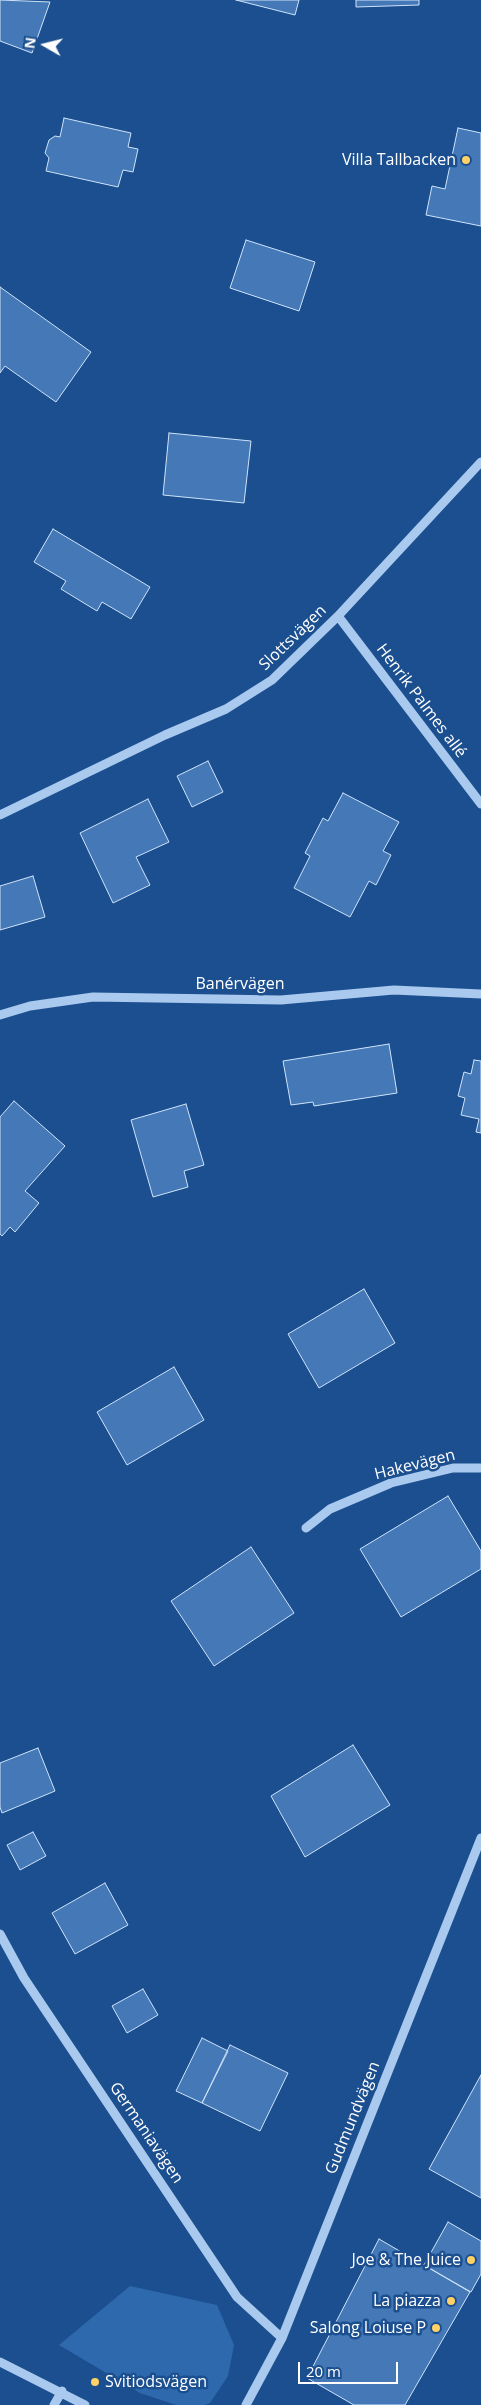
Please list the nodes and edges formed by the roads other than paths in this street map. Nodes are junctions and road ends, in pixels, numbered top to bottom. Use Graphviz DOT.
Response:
graph roads {
  1 [pos="481,462"];
  2 [pos="338,616"];
  3 [pos="481,804"];
  4 [pos="0,815"];
  5 [pos="481,994"];
  6 [pos="0,1015"];
  7 [pos="481,1468"];
  8 [pos="306,1528"];
  9 [pos="481,1838"];
  10 [pos="0,1934"];
  11 [pos="282,2338"];
  12 [pos="0,2362"];
  13 [pos="62,2391"];
  14 [pos="54,2405"];
  15 [pos="85,2405"];
  16 [pos="246,2405"];
  1 -- 2 [label="street, Slottsvägen"];
  2 -- 3 [label="street, Henrik Palmes allé"];
  2 -- 4 [label="street, Slottsvägen"];
  5 -- 6 [label="street, Banérvägen"];
  7 -- 8 [label="street, Hakevägen"];
  9 -- 11 [label="street, Gudmundvägen"];
  10 -- 11 [label="street, Germaniavägen"];
  11 -- 16 [label="street, Gudmundvägen"];
  12 -- 13 [label="street"];
  13 -- 14 [label="street"];
  13 -- 15 [label="street"];
}
